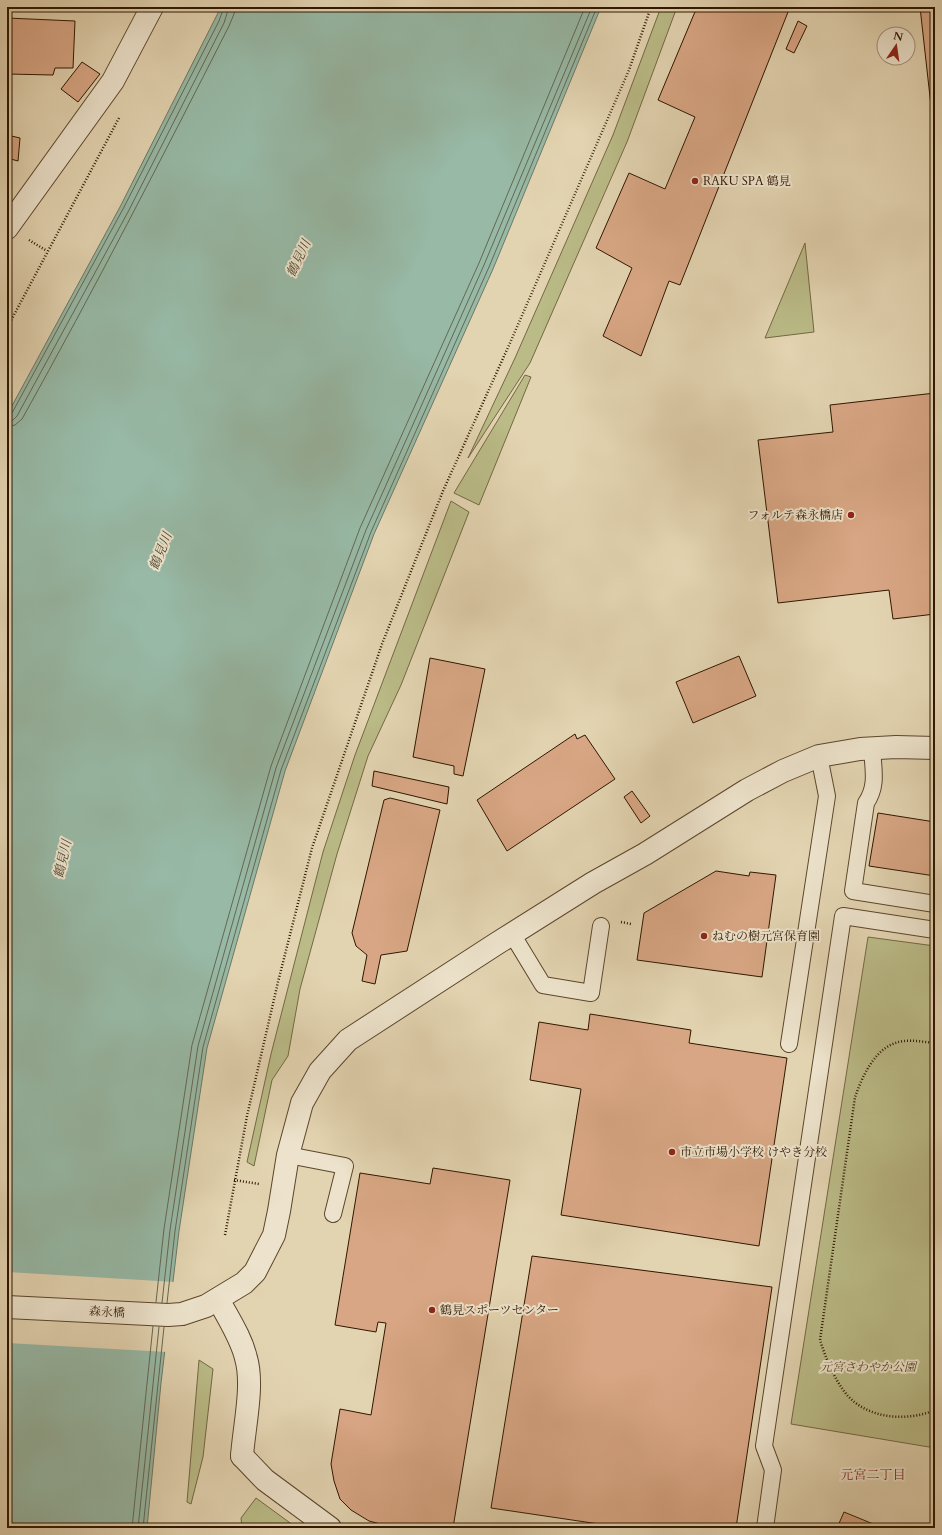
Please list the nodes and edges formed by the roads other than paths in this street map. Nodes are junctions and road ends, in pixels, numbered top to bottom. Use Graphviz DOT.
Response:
graph roads {
  1 [pos="152,7"];
  2 [pos="9,222"];
  3 [pos="872,748"];
  4 [pos="935,748"];
  5 [pos="819,756"];
  6 [pos="935,904"];
  7 [pos="602,926"];
  8 [pos="935,930"];
  9 [pos="512,934"];
  10 [pos="790,1044"];
  11 [pos="288,1155"];
  12 [pos="333,1214"];
  13 [pos="212,1303"];
  14 [pos="7,1307"];
  15 [pos="330,1528"];
  16 [pos="765,1528"];
  1 -- 2 [label="street"];
  3 -- 4 [label="street, 森永橋"];
  3 -- 5 [label="street, 森永橋"];
  3 -- 6 [label="lane"];
  5 -- 9 [label="street, 森永橋"];
  5 -- 10 [label="lane"];
  7 -- 9 [label="lane"];
  8 -- 16 [label="lane"];
  9 -- 11 [label="street, 森永橋"];
  11 -- 12 [label="lane"];
  11 -- 13 [label="street, 森永橋"];
  13 -- 14 [label="street, 森永橋"];
  13 -- 15 [label="street"];
}
